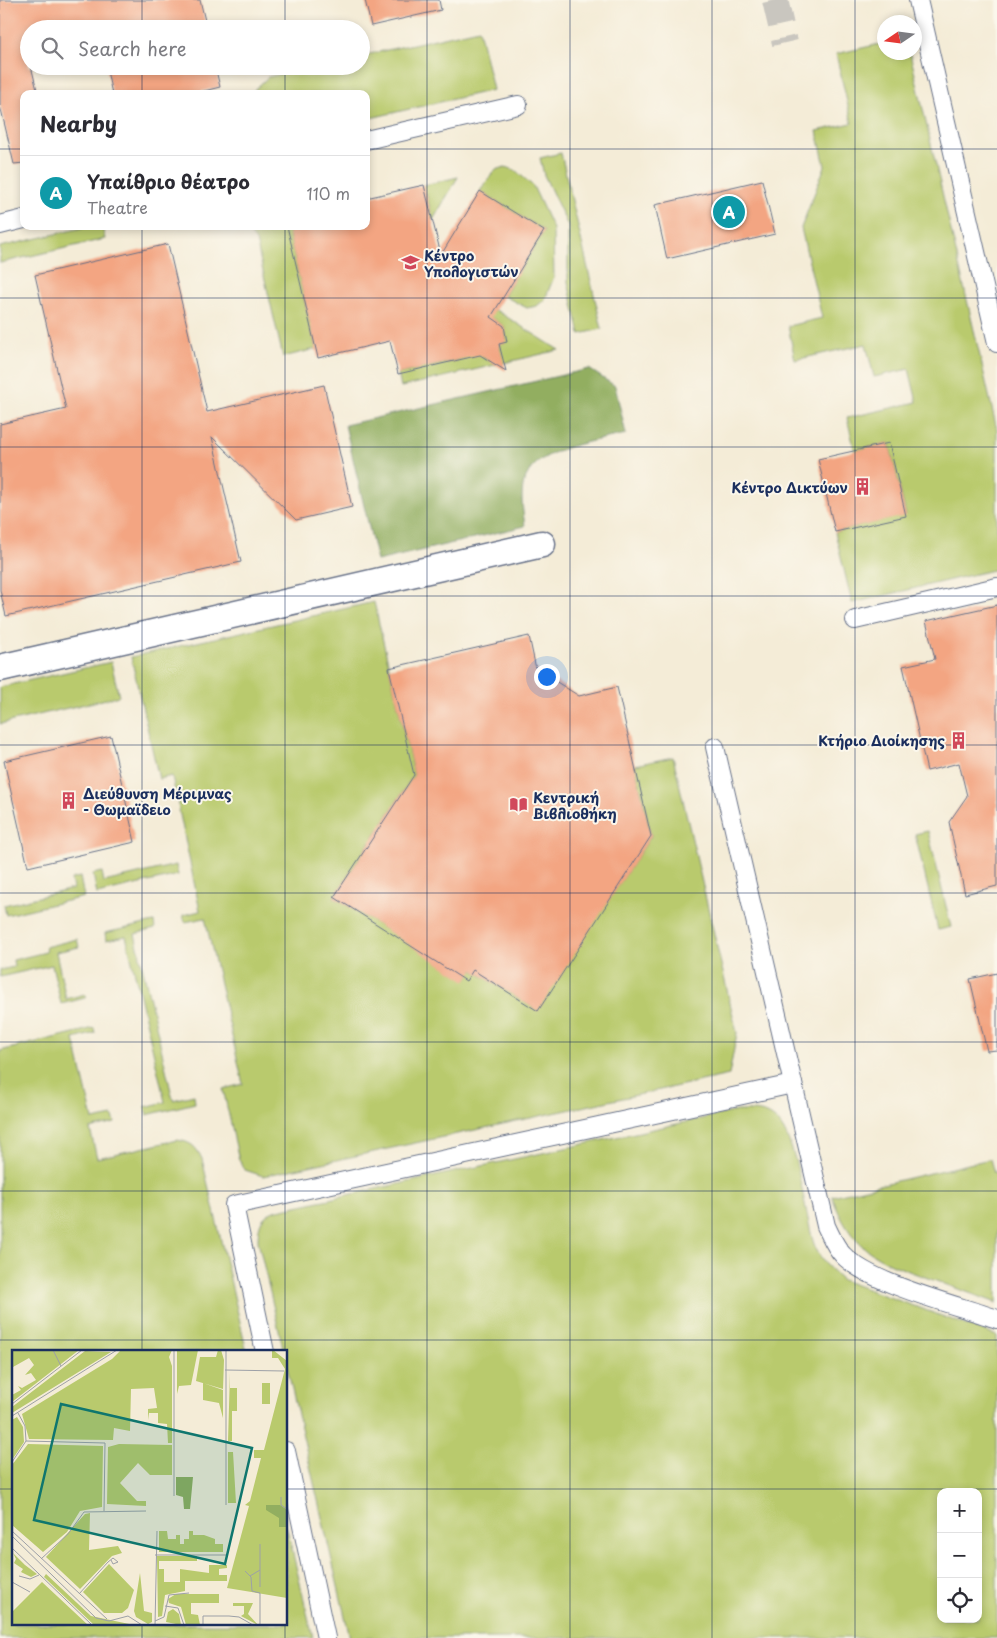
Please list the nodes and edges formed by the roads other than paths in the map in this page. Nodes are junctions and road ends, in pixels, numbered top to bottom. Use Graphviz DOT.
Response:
graph roads {
  1 [pos="919,6"];
  2 [pos="518,105"];
  3 [pos="370,139"];
  4 [pos="20,220"];
  5 [pos="0,225"];
  6 [pos="997,343"];
  7 [pos="542,544"];
  8 [pos="997,587"];
  9 [pos="856,620"];
  10 [pos="0,668"];
  11 [pos="715,747"];
  12 [pos="793,1084"];
  13 [pos="997,1319"];
  14 [pos="265,1350"];
  15 [pos="288,1460"];
  16 [pos="326,1638"];
  1 -- 6 [label="lane"];
  2 -- 3 [label="lane"];
  4 -- 5 [label="lane"];
  7 -- 10 [label="street"];
  8 -- 9 [label="lane"];
  11 -- 12 [label="lane"];
  12 -- 13 [label="lane"];
  12 -- 14 [label="lane"];
  15 -- 16 [label="lane"];
}
